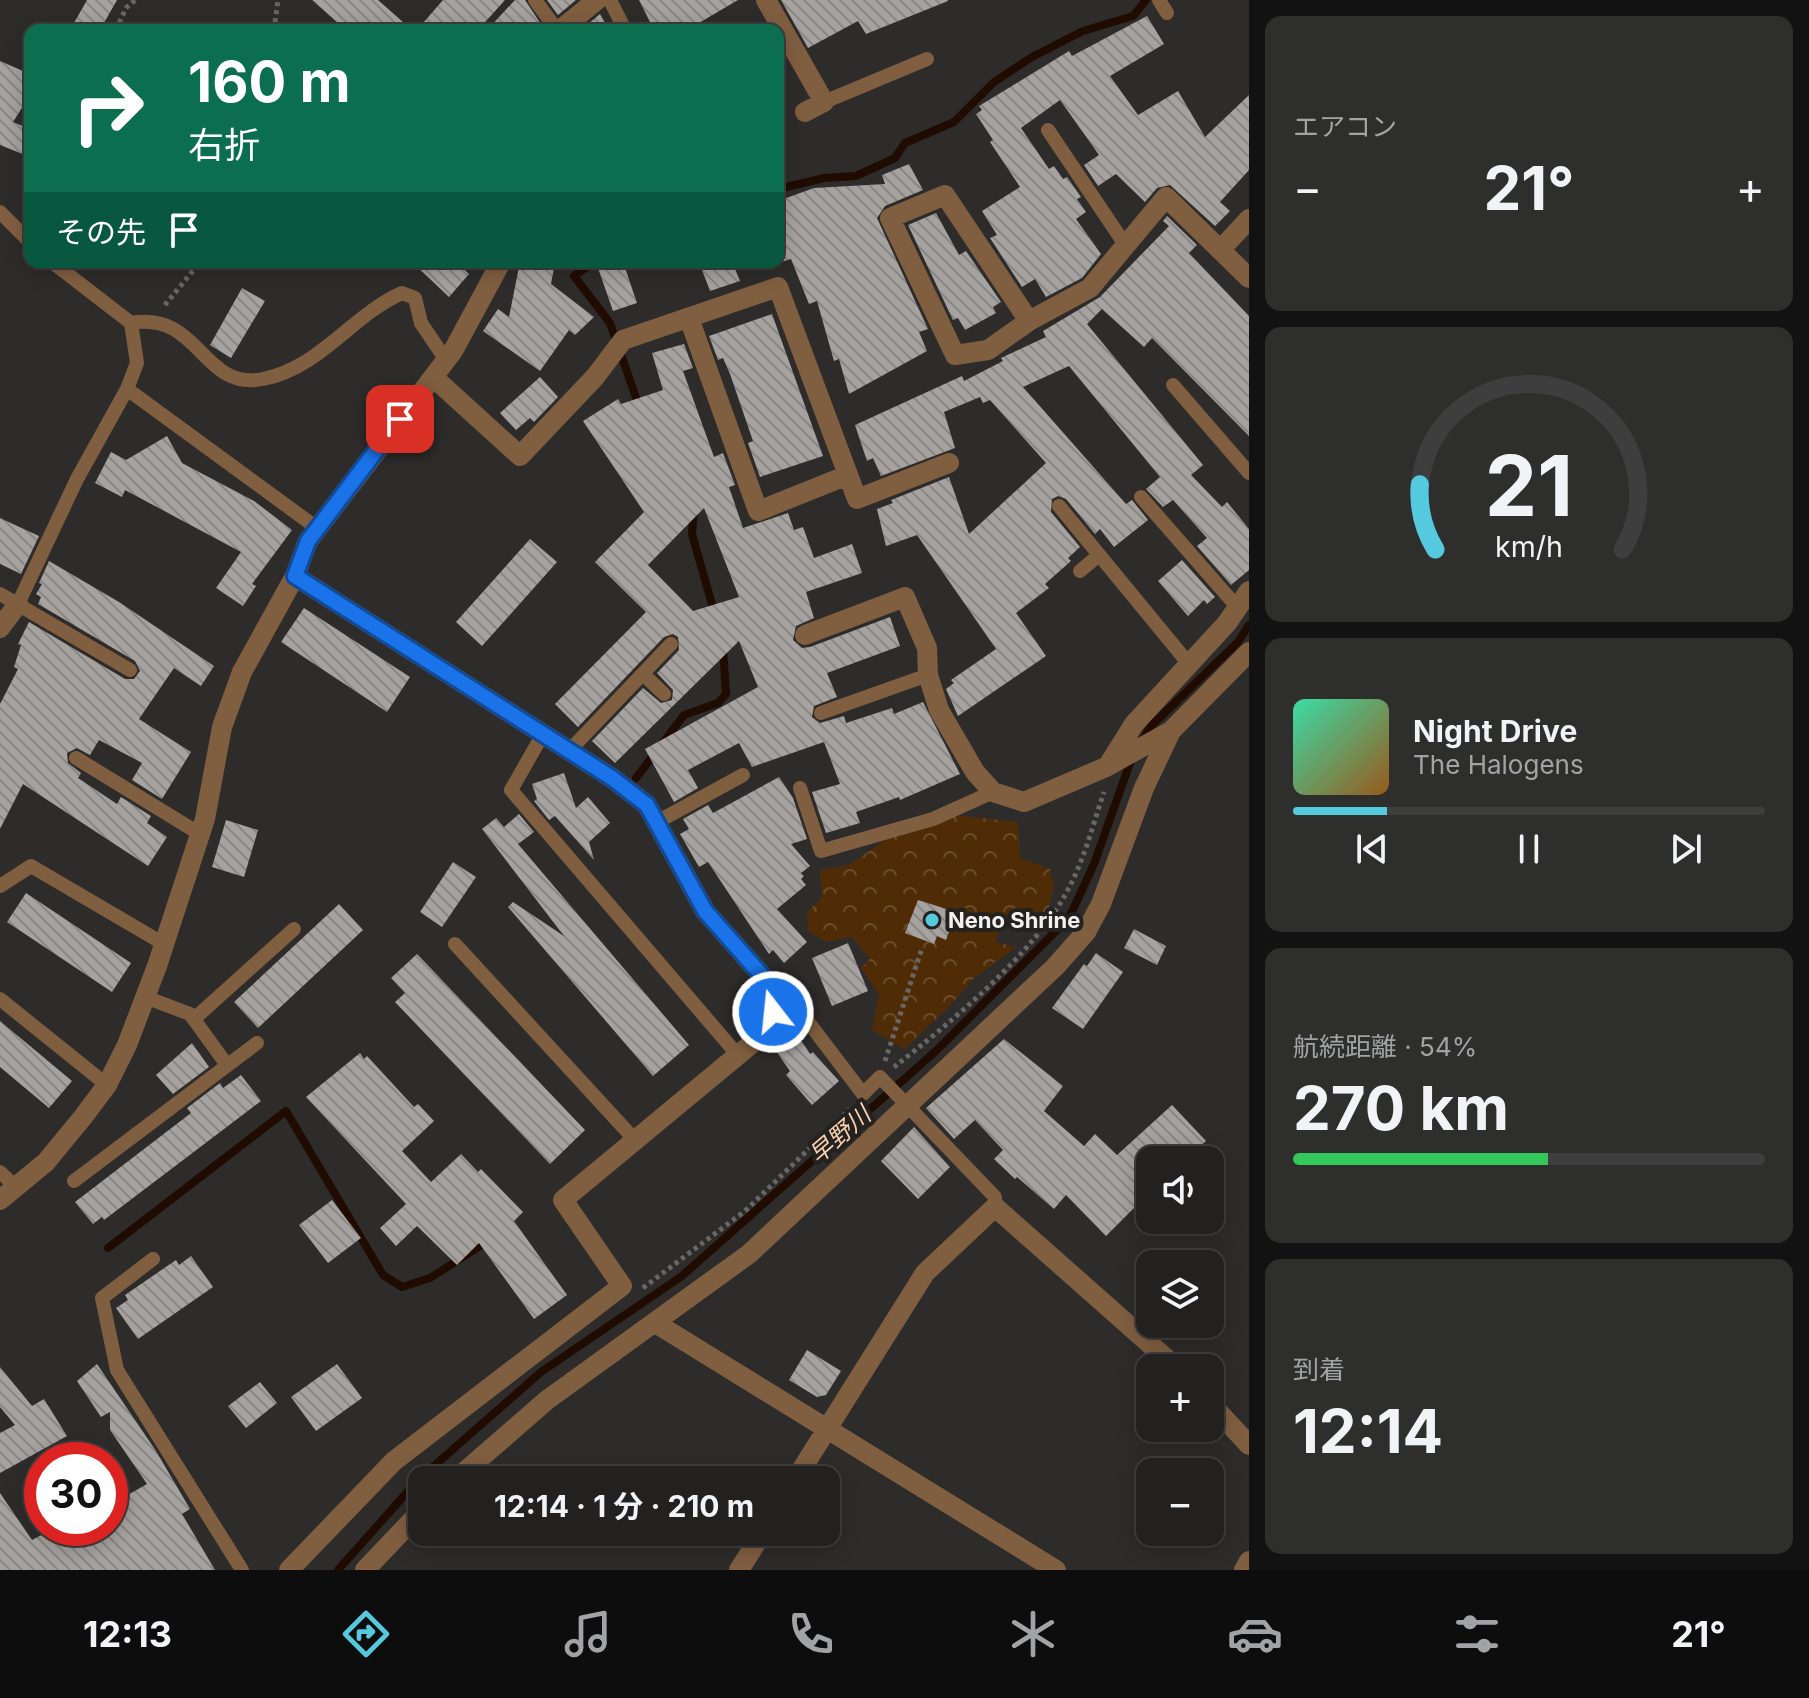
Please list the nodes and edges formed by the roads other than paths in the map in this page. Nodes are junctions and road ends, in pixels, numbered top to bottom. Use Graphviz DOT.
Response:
graph roads {
  1 [pos="535,0"];
  2 [pos="597,0"];
  3 [pos="610,0"];
  4 [pos="766,0"];
  5 [pos="553,24"];
  6 [pos="566,24"];
  7 [pos="622,24"];
  8 [pos="780,24"];
  9 [pos="784,32"];
  10 [pos="927,59"];
  11 [pos="824,102"];
  12 [pos="805,112"];
  13 [pos="1048,130"];
  14 [pos="0,212"];
  15 [pos="1249,219"];
  16 [pos="24,236"];
  17 [pos="1124,243"];
  18 [pos="1220,250"];
  19 [pos="60,268"];
  20 [pos="498,268"];
  21 [pos="1249,278"];
  22 [pos="689,318"];
  23 [pos="1029,321"];
  24 [pos="131,323"];
  25 [pos="446,360"];
  26 [pos="433,377"];
  27 [pos="1173,385"];
  28 [pos="127,389"];
  29 [pos="949,463"];
  30 [pos="1249,473"];
  31 [pos="848,475"];
  32 [pos="1141,497"];
  33 [pos="1059,506"];
  34 [pos="317,528"];
  35 [pos="1099,555"];
  36 [pos="1080,571"];
  37 [pos="295,576"];
  38 [pos="9,599"];
  39 [pos="1243,600"];
  40 [pos="0,628"];
  41 [pos="805,635"];
  42 [pos="671,644"];
  43 [pos="1249,652"];
  44 [pos="1189,664"];
  45 [pos="130,670"];
  46 [pos="643,674"];
  47 [pos="928,675"];
  48 [pos="664,694"];
  49 [pos="821,713"];
  50 [pos="1171,731"];
  51 [pos="543,734"];
  52 [pos="570,750"];
  53 [pos="76,758"];
  54 [pos="1111,764"];
  55 [pos="743,775"];
  56 [pos="800,788"];
  57 [pos="993,792"];
  58 [pos="657,822"];
  59 [pos="200,834"];
  60 [pos="0,886"];
  61 [pos="294,929"];
  62 [pos="164,944"];
  63 [pos="455,944"];
  64 [pos="772,987"];
  65 [pos="145,997"];
  66 [pos="0,999"];
  67 [pos="194,1019"];
  68 [pos="257,1043"];
  69 [pos="736,1053"];
  70 [pos="227,1065"];
  71 [pos="107,1085"];
  72 [pos="904,1102"];
  73 [pos="635,1140"];
  74 [pos="0,1172"];
  75 [pos="74,1181"];
  76 [pos="8,1194"];
  77 [pos="995,1207"];
  78 [pos="153,1259"];
  79 [pos="657,1324"];
  80 [pos="1161,1354"];
  81 [pos="1224,1418"];
  82 [pos="827,1429"];
  83 [pos="1249,1445"];
  84 [pos="471,1466"];
  85 [pos="804,1466"];
  86 [pos="408,1525"];
  87 [pos="754,1546"];
  88 [pos="1249,1561"];
  89 [pos="242,1570"];
  90 [pos="289,1570"];
  91 [pos="365,1570"];
  92 [pos="739,1570"];
  93 [pos="1056,1570"];
  94 [pos="1244,1570"];
  1 -- 5 [label="lane"];
  2 -- 6 [label="street"];
  3 -- 7 [label="lane"];
  4 -- 8 [label="street"];
  9 -- 11 [label="street"];
  10 -- 11 [label="lane"];
  11 -- 12 [label="street"];
  13 -- 17 [label="lane"];
  14 -- 16 [label="lane"];
  15 -- 18 [label="street"];
  17 -- 18 [label="street"];
  17 -- 23 [label="street"];
  18 -- 21 [label="street"];
  19 -- 24 [label="lane"];
  20 -- 25 [label="street"];
  22 -- 26 [label="street"];
  22 -- 31 [label="street"];
  22 -- 31 [label="street"];
  23 -- 23 [label="street"];
  24 -- 25 [label="lane"];
  24 -- 28 [label="lane"];
  25 -- 26 [label="street"];
  26 -- 34 [label="street"];
  27 -- 30 [label="lane"];
  28 -- 34 [label="lane"];
  28 -- 38 [label="lane"];
  29 -- 31 [label="street"];
  32 -- 39 [label="lane"];
  33 -- 35 [label="lane"];
  34 -- 37 [label="street"];
  35 -- 36 [label="lane"];
  35 -- 44 [label="lane"];
  37 -- 51 [label="street"];
  37 -- 59 [label="street"];
  38 -- 40 [label="street"];
  38 -- 45 [label="lane"];
  39 -- 44 [label="street"];
  41 -- 47 [label="street"];
  42 -- 46 [label="lane"];
  43 -- 50 [label="street"];
  44 -- 54 [label="street"];
  46 -- 48 [label="lane"];
  46 -- 52 [label="lane"];
  47 -- 49 [label="lane"];
  47 -- 57 [label="street"];
  50 -- 54 [label="street"];
  50 -- 72 [label="street"];
  51 -- 52 [label="street"];
  51 -- 69 [label="lane"];
  52 -- 58 [label="street"];
  53 -- 59 [label="lane"];
  54 -- 57 [label="street"];
  55 -- 58 [label="lane"];
  56 -- 57 [label="lane"];
  58 -- 64 [label="street"];
  59 -- 62 [label="street"];
  60 -- 62 [label="lane"];
  61 -- 67 [label="lane"];
  62 -- 65 [label="street"];
  63 -- 73 [label="lane"];
  64 -- 69 [label="street"];
  64 -- 72 [label="lane"];
  65 -- 67 [label="lane"];
  65 -- 71 [label="street"];
  66 -- 71 [label="lane"];
  67 -- 70 [label="lane"];
  68 -- 70 [label="lane"];
  69 -- 73 [label="street"];
  70 -- 75 [label="lane"];
  71 -- 76 [label="street"];
  72 -- 77 [label="lane"];
  72 -- 79 [label="street"];
  73 -- 90 [label="street"];
  74 -- 76 [label="lane"];
  77 -- 80 [label="street"];
  77 -- 82 [label="street"];
  78 -- 89 [label="lane"];
  79 -- 82 [label="street"];
  79 -- 84 [label="street"];
  81 -- 83 [label="street"];
  82 -- 85 [label="street"];
  82 -- 93 [label="street"];
  86 -- 91 [label="street"];
  87 -- 92 [label="street"];
  88 -- 94 [label="street"];
}
